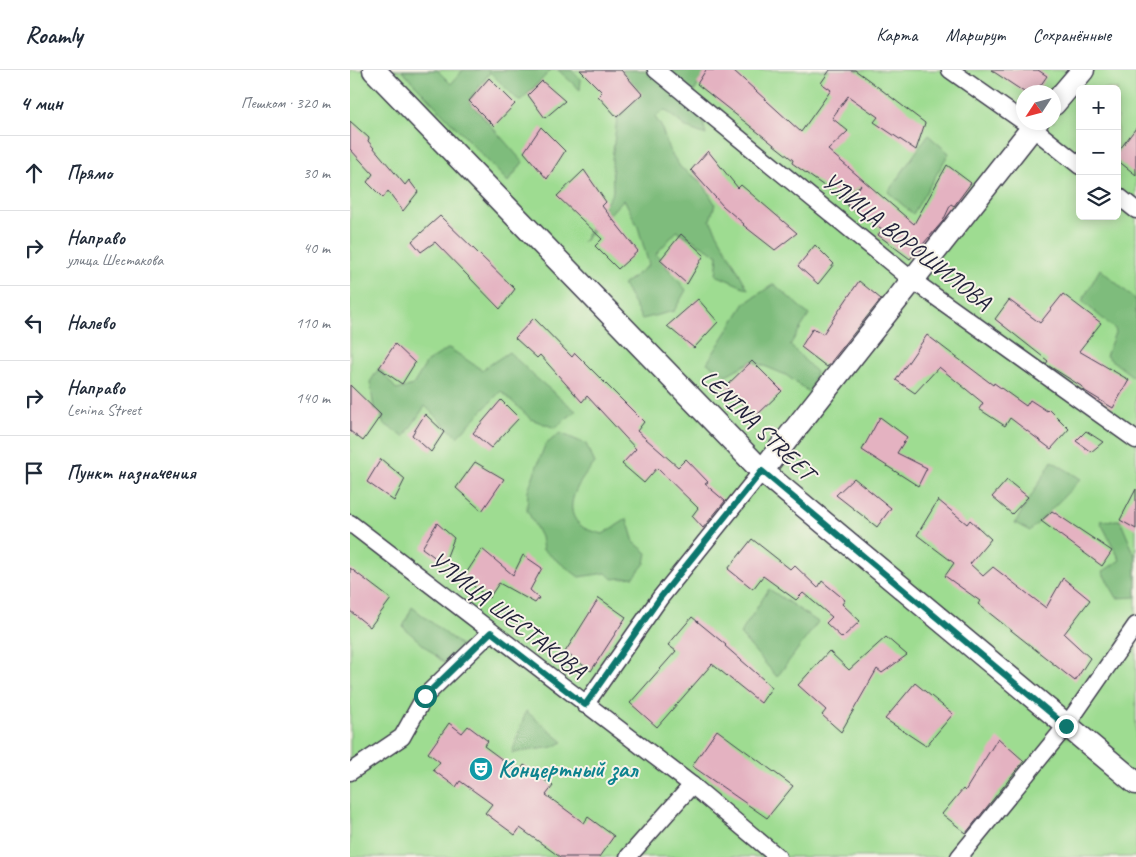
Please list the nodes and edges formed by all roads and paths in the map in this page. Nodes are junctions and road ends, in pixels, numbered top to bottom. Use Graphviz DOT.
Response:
graph roads {
  1 [pos="374,70"];
  2 [pos="656,70"];
  3 [pos="950,70"];
  4 [pos="1083,70"];
  5 [pos="1061,96"];
  6 [pos="1016,115"];
  7 [pos="1024,130"];
  8 [pos="1036,130"];
  9 [pos="1076,163"];
  10 [pos="1121,198"];
  11 [pos="1136,210"];
  12 [pos="912,280"];
  13 [pos="1136,440"];
  14 [pos="762,471"];
  15 [pos="350,523"];
  16 [pos="1136,625"];
  17 [pos="491,632"];
  18 [pos="585,705"];
  19 [pos="1066,726"];
  20 [pos="350,772"];
  21 [pos="1136,783"];
  22 [pos="692,785"];
  23 [pos="628,857"];
  24 [pos="778,857"];
  25 [pos="959,857"];
  1 -- 14 [label="street, LENINA STREET"];
  2 -- 12 [label="street, УЛИЦА ВОРОШИЛОВА"];
  3 -- 6 [label="street"];
  4 -- 5 [label="street"];
  7 -- 12 [label="street"];
  8 -- 9 [label="street"];
  10 -- 11 [label="street"];
  12 -- 13 [label="street, УЛИЦА ВОРОШИЛОВА"];
  12 -- 14 [label="street"];
  14 -- 18 [label="street"];
  14 -- 19 [label="street, LENINA STREET"];
  15 -- 17 [label="street, УЛИЦА ШЕСТАКОВА"];
  16 -- 19 [label="street"];
  17 -- 18 [label="street, УЛИЦА ШЕСТАКОВА"];
  17 -- 20 [label="street"];
  18 -- 22 [label="street, УЛИЦА ШЕСТАКОВА"];
  19 -- 21 [label="street, LENINA STREET"];
  19 -- 25 [label="street"];
  22 -- 23 [label="street"];
  22 -- 24 [label="street, УЛИЦА ШЕСТАКОВА"];
}
